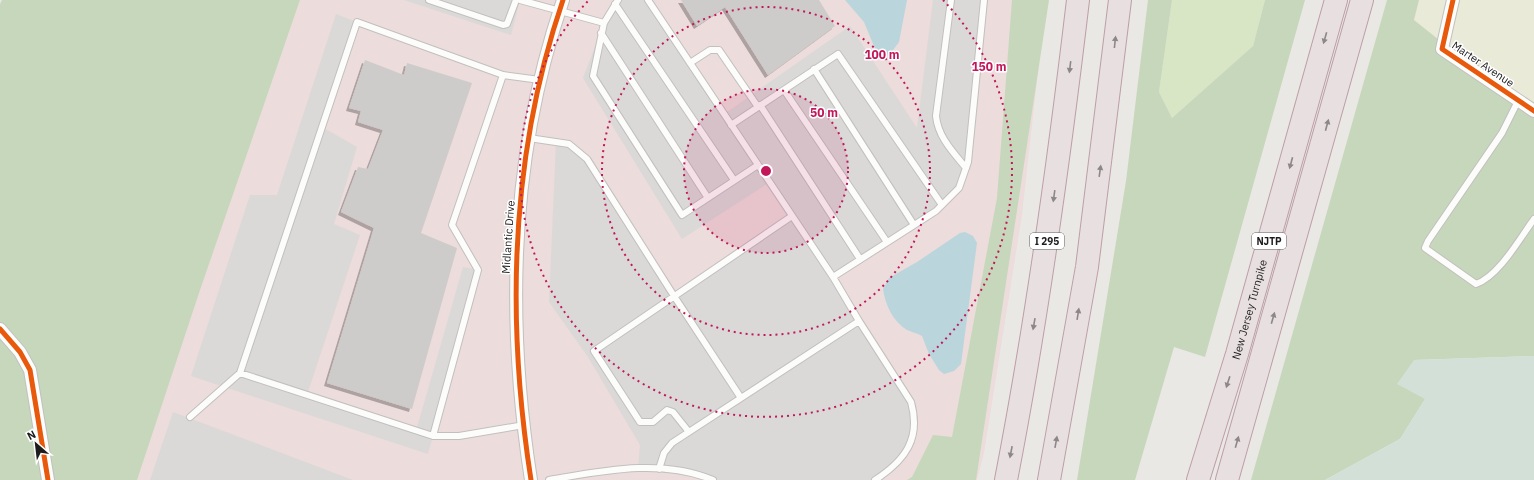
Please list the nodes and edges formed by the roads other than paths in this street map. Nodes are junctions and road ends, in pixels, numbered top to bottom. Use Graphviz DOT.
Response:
graph roads {
  1 [pos="429,0"];
  2 [pos="516,0"];
  3 [pos="520,0"];
  4 [pos="648,0"];
  5 [pos="950,0"];
  6 [pos="984,0"];
  7 [pos="1068,0"];
  8 [pos="1078,0"];
  9 [pos="1120,0"];
  10 [pos="1336,0"];
  11 [pos="1362,0"];
  12 [pos="1453,0"];
  13 [pos="617,2"];
  14 [pos="561,5"];
  15 [pos="604,23"];
  16 [pos="1074,32"];
  17 [pos="601,33"];
  18 [pos="690,63"];
  19 [pos="814,69"];
  20 [pos="503,74"];
  21 [pos="540,80"];
  22 [pos="784,90"];
  23 [pos="1518,101"];
  24 [pos="759,106"];
  25 [pos="1534,111"];
  26 [pos="731,125"];
  27 [pos="529,138"];
  28 [pos="758,165"];
  29 [pos="966,168"];
  30 [pos="734,180"];
  31 [pos="708,198"];
  32 [pos="942,205"];
  33 [pos="792,216"];
  34 [pos="1534,219"];
  35 [pos="914,225"];
  36 [pos="886,242"];
  37 [pos="860,259"];
  38 [pos="833,277"];
  39 [pos="674,296"];
  40 [pos="859,321"];
  41 [pos="0,329"];
  42 [pos="240,373"];
  43 [pos="741,398"];
  44 [pos="190,417"];
  45 [pos="524,424"];
  46 [pos="689,432"];
  47 [pos="433,436"];
  48 [pos="659,469"];
  49 [pos="48,480"];
  50 [pos="531,480"];
  51 [pos="548,480"];
  52 [pos="713,480"];
  53 [pos="875,480"];
  54 [pos="1006,480"];
  55 [pos="1049,480"];
  56 [pos="1198,480"];
  57 [pos="1227,480"];
  1 -- 2 [label="lane"];
  3 -- 14 [label="lane"];
  4 -- 18 [label="lane"];
  5 -- 29 [label="lane"];
  6 -- 29 [label="lane"];
  7 -- 16 [label="highway"];
  8 -- 16 [label="highway, I 295"];
  55 -- 9 [label="highway, one-way"];
  10 -- 56 [label="highway, New Jersey Turnpike / NJTP, one-way"];
  57 -- 11 [label="highway, NJTP, one-way"];
  12 -- 23 [label="street, Marter Avenue"];
  13 -- 15 [label="lane"];
  13 -- 30 [label="lane"];
  14 -- 15 [label="lane"];
  14 -- 21 [label="street, Midlantic Drive"];
  15 -- 17 [label="lane"];
  16 -- 54 [label="highway, I 295, one-way"];
  17 -- 31 [label="lane"];
  17 -- 31 [label="lane"];
  18 -- 24 [label="lane"];
  18 -- 26 [label="lane"];
  19 -- 22 [label="lane"];
  19 -- 32 [label="lane"];
  19 -- 35 [label="lane"];
  20 -- 21 [label="lane"];
  20 -- 42 [label="lane"];
  20 -- 47 [label="lane"];
  21 -- 27 [label="street, Midlantic Drive"];
  22 -- 24 [label="lane"];
  22 -- 36 [label="lane"];
  23 -- 25 [label="street, Marter Avenue"];
  23 -- 34 [label="lane"];
  24 -- 26 [label="lane"];
  24 -- 37 [label="lane"];
  26 -- 28 [label="lane"];
  27 -- 39 [label="lane"];
  27 -- 45 [label="street, Midlantic Drive"];
  28 -- 30 [label="lane"];
  28 -- 33 [label="lane"];
  29 -- 32 [label="lane"];
  30 -- 31 [label="lane"];
  32 -- 35 [label="lane"];
  33 -- 38 [label="lane"];
  33 -- 39 [label="lane"];
  35 -- 36 [label="lane"];
  36 -- 37 [label="lane"];
  37 -- 38 [label="lane"];
  38 -- 40 [label="lane"];
  39 -- 43 [label="lane"];
  39 -- 46 [label="lane"];
  40 -- 43 [label="lane"];
  40 -- 53 [label="lane"];
  41 -- 49 [label="street"];
  42 -- 44 [label="lane"];
  42 -- 47 [label="lane"];
  43 -- 46 [label="lane"];
  45 -- 47 [label="lane"];
  45 -- 50 [label="street, Midlantic Drive"];
  46 -- 48 [label="lane"];
  48 -- 51 [label="lane"];
  48 -- 52 [label="lane"];
}
